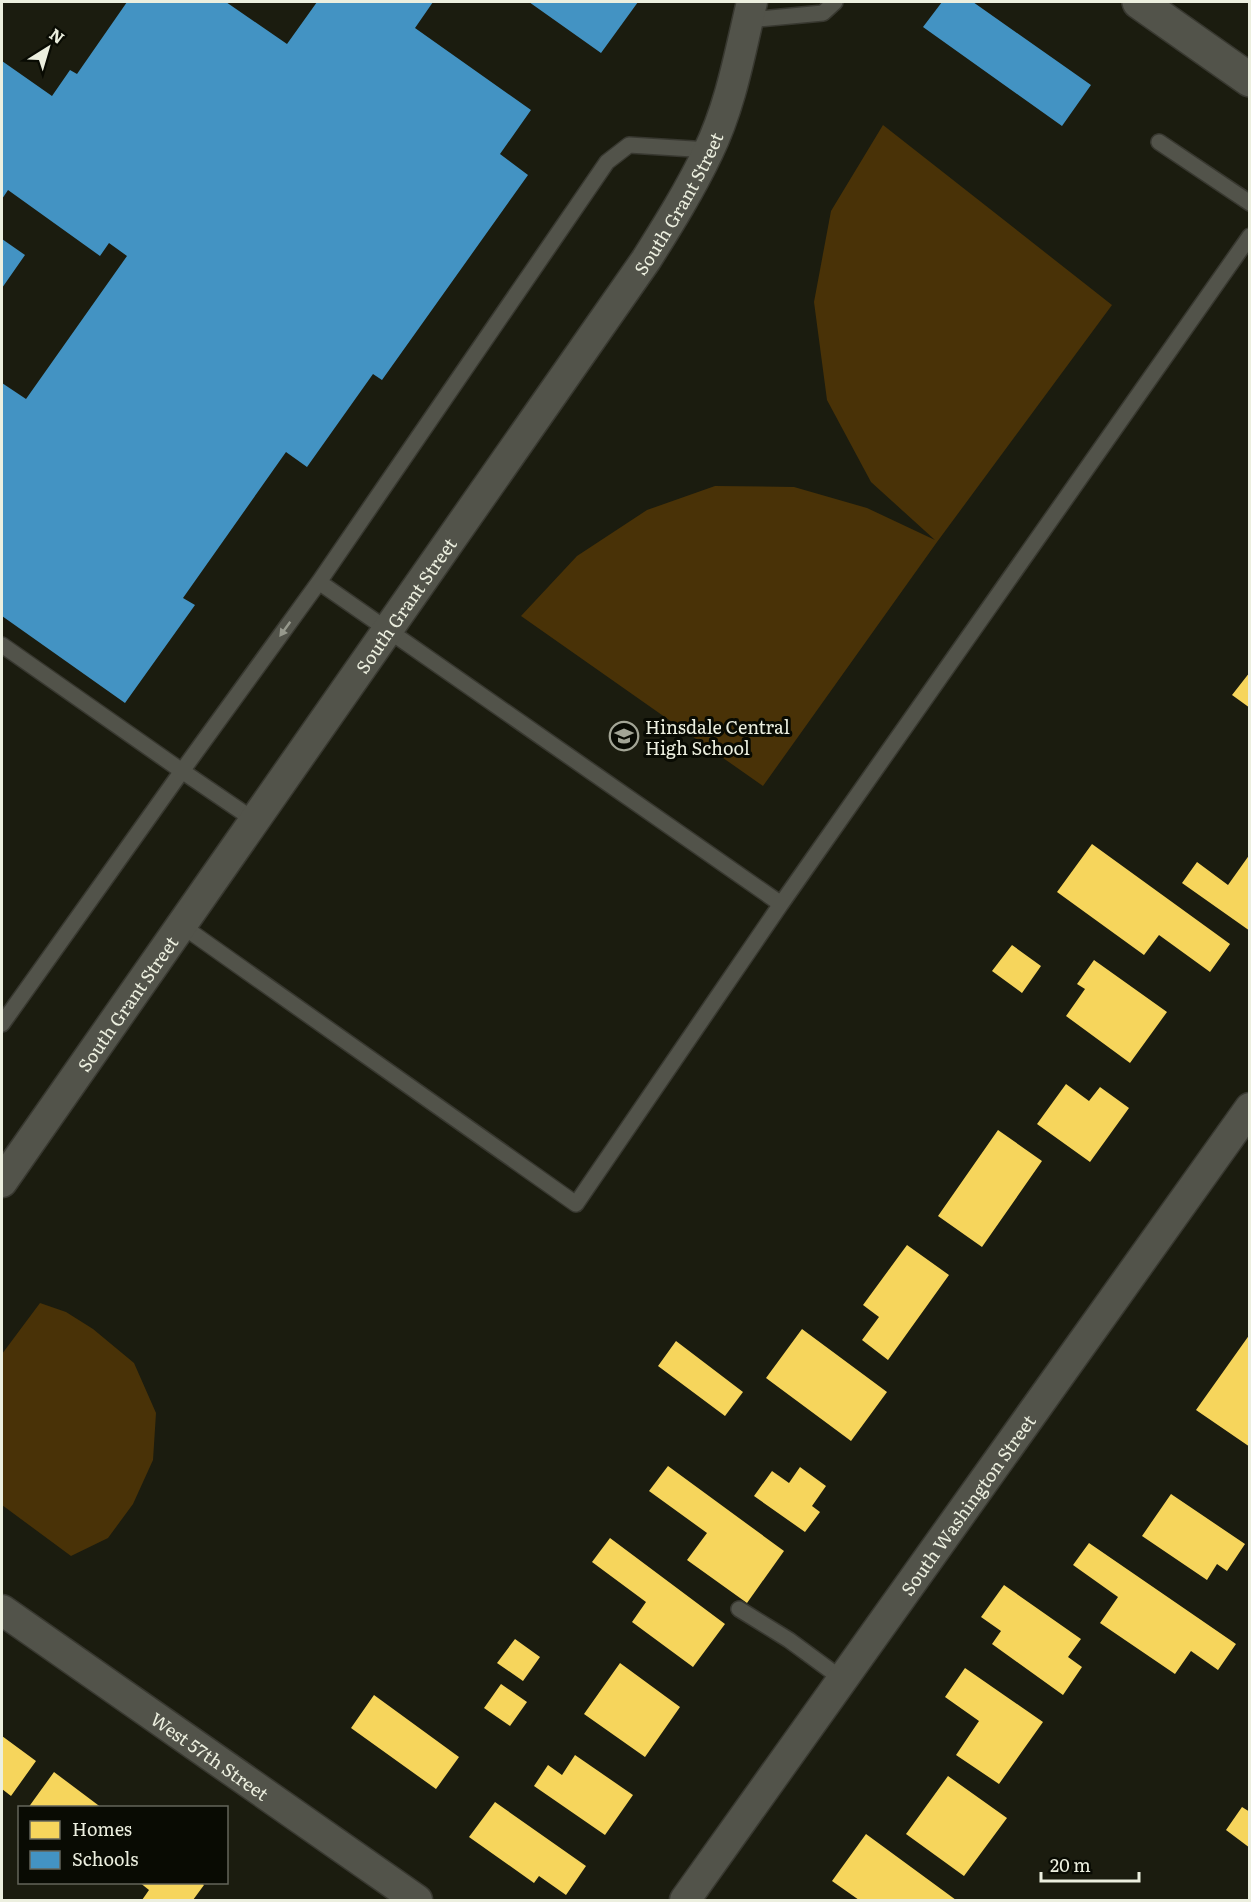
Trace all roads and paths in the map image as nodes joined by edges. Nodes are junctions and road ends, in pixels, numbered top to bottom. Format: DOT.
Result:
graph roads {
  1 [pos="835,2"];
  2 [pos="1139,2"];
  3 [pos="750,11"];
  4 [pos="1250,80"];
  5 [pos="1160,142"];
  6 [pos="709,150"];
  7 [pos="1250,203"];
  8 [pos="1250,236"];
  9 [pos="319,582"];
  10 [pos="387,630"];
  11 [pos="2,645"];
  12 [pos="182,771"];
  13 [pos="254,820"];
  14 [pos="781,904"];
  15 [pos="181,925"];
  16 [pos="2,1024"];
  17 [pos="1250,1108"];
  18 [pos="2,1182"];
  19 [pos="2,1610"];
  20 [pos="739,1610"];
  21 [pos="842,1680"];
  22 [pos="417,1900"];
  23 [pos="684,1900"];
  1 -- 3 [label="lane"];
  2 -- 4 [label="main road"];
  3 -- 6 [label="street, South Grant Street"];
  5 -- 7 [label="lane"];
  6 -- 9 [label="lane"];
  6 -- 10 [label="street, South Grant Street"];
  8 -- 14 [label="lane"];
  9 -- 10 [label="lane"];
  9 -- 12 [label="lane, one-way"];
  10 -- 13 [label="street, South Grant Street"];
  10 -- 14 [label="lane"];
  11 -- 12 [label="lane"];
  12 -- 13 [label="lane"];
  12 -- 16 [label="lane"];
  13 -- 15 [label="street, South Grant Street"];
  14 -- 15 [label="lane"];
  15 -- 18 [label="street, South Grant Street"];
  17 -- 21 [label="street, South Washington Street"];
  19 -- 22 [label="street, West 57th Street"];
  20 -- 21 [label="lane"];
  21 -- 23 [label="street, South Washington Street"];
}
